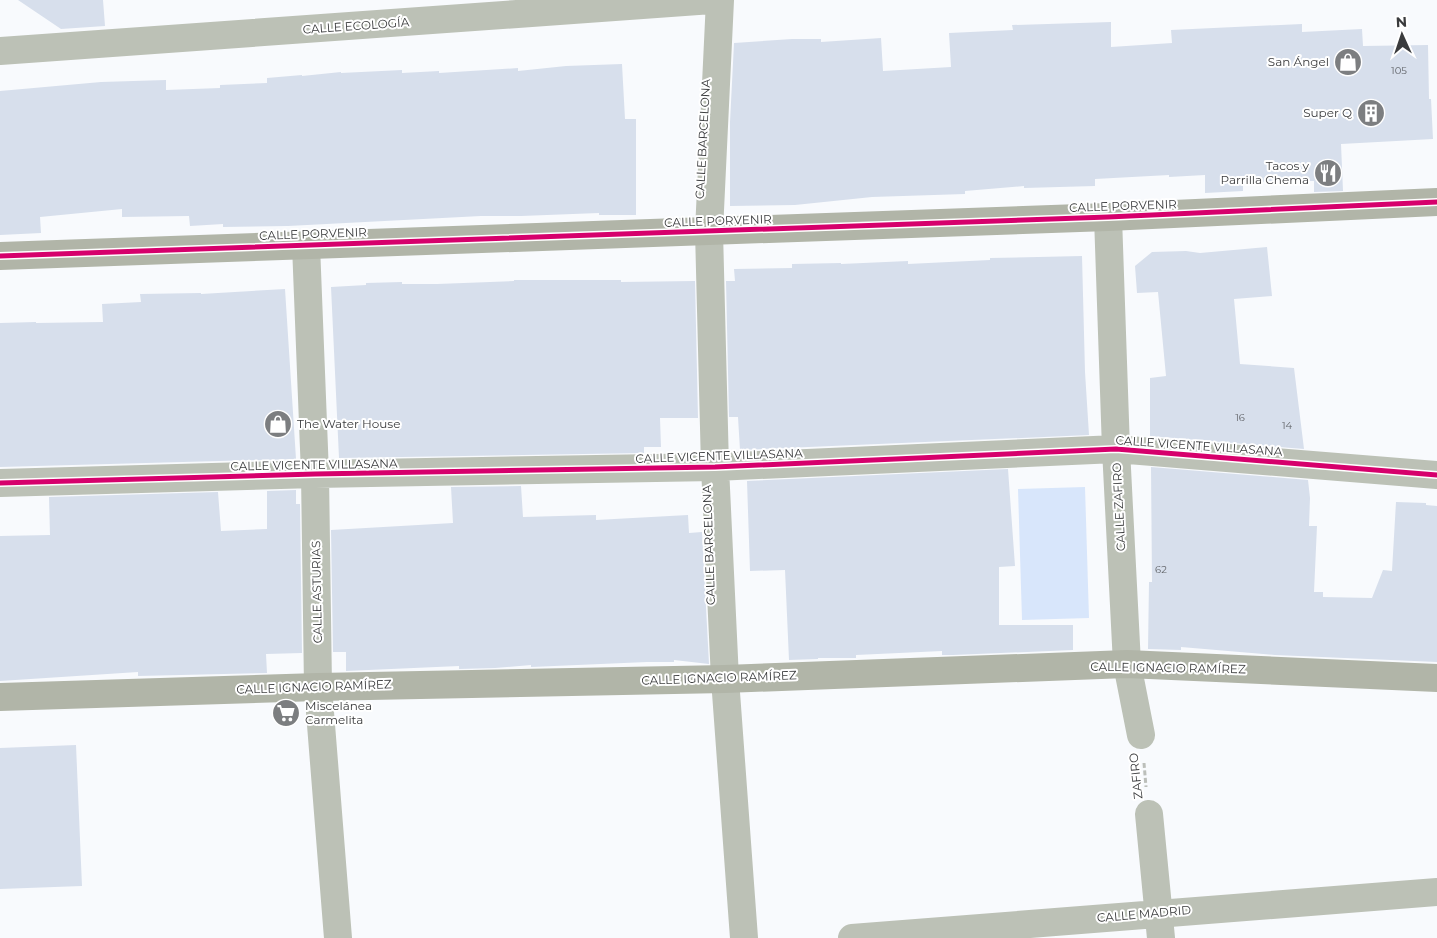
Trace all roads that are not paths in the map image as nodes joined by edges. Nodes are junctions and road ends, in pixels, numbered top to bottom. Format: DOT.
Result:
graph roads {
  1 [pos="712,0"];
  2 [pos="720,0"];
  3 [pos="0,51"];
  4 [pos="1437,202"];
  5 [pos="1108,217"];
  6 [pos="709,231"];
  7 [pos="306,245"];
  8 [pos="0,256"];
  9 [pos="1116,450"];
  10 [pos="715,467"];
  11 [pos="315,474"];
  12 [pos="1437,475"];
  13 [pos="0,483"];
  14 [pos="1127,664"];
  15 [pos="1437,678"];
  16 [pos="724,679"];
  17 [pos="318,686"];
  18 [pos="0,697"];
  19 [pos="1141,735"];
  20 [pos="1149,814"];
  21 [pos="1437,892"];
  22 [pos="1160,925"];
  23 [pos="338,938"];
  24 [pos="744,938"];
  25 [pos="852,938"];
  1 -- 3 [label="street, CALLE ECOLOGÍA"];
  2 -- 6 [label="street, CALLE BARCELONA"];
  4 -- 5 [label="street, CALLE PORVENIR"];
  5 -- 6 [label="street, CALLE PORVENIR"];
  5 -- 9 [label="street, CALLE ZAFIRO"];
  6 -- 7 [label="street, CALLE PORVENIR"];
  6 -- 10 [label="street, CALLE BARCELONA"];
  7 -- 8 [label="street, CALLE PORVENIR"];
  7 -- 11 [label="street, CALLE ASTURIAS"];
  9 -- 10 [label="street, CALLE VICENTE VILLASANA"];
  9 -- 12 [label="street, CALLE VICENTE VILLASANA"];
  9 -- 14 [label="street, CALLE ZAFIRO"];
  10 -- 11 [label="street, CALLE VICENTE VILLASANA"];
  10 -- 16 [label="street, CALLE BARCELONA"];
  11 -- 13 [label="street, CALLE VICENTE VILLASANA"];
  11 -- 17 [label="street, CALLE ASTURIAS"];
  14 -- 15 [label="street, CALLE IGNACIO RAMÍREZ"];
  14 -- 16 [label="street, CALLE IGNACIO RAMÍREZ"];
  14 -- 19 [label="street, CALLE ZAFIRO"];
  16 -- 17 [label="street, CALLE IGNACIO RAMÍREZ"];
  16 -- 24 [label="street, CALLE BARCELONA"];
  17 -- 18 [label="street, CALLE IGNACIO RAMÍREZ"];
  17 -- 23 [label="street, CALLE ASTURIAS"];
  20 -- 22 [label="street"];
  21 -- 22 [label="street, CALLE MADRID"];
  22 -- 25 [label="street, CALLE MADRID"];
}
